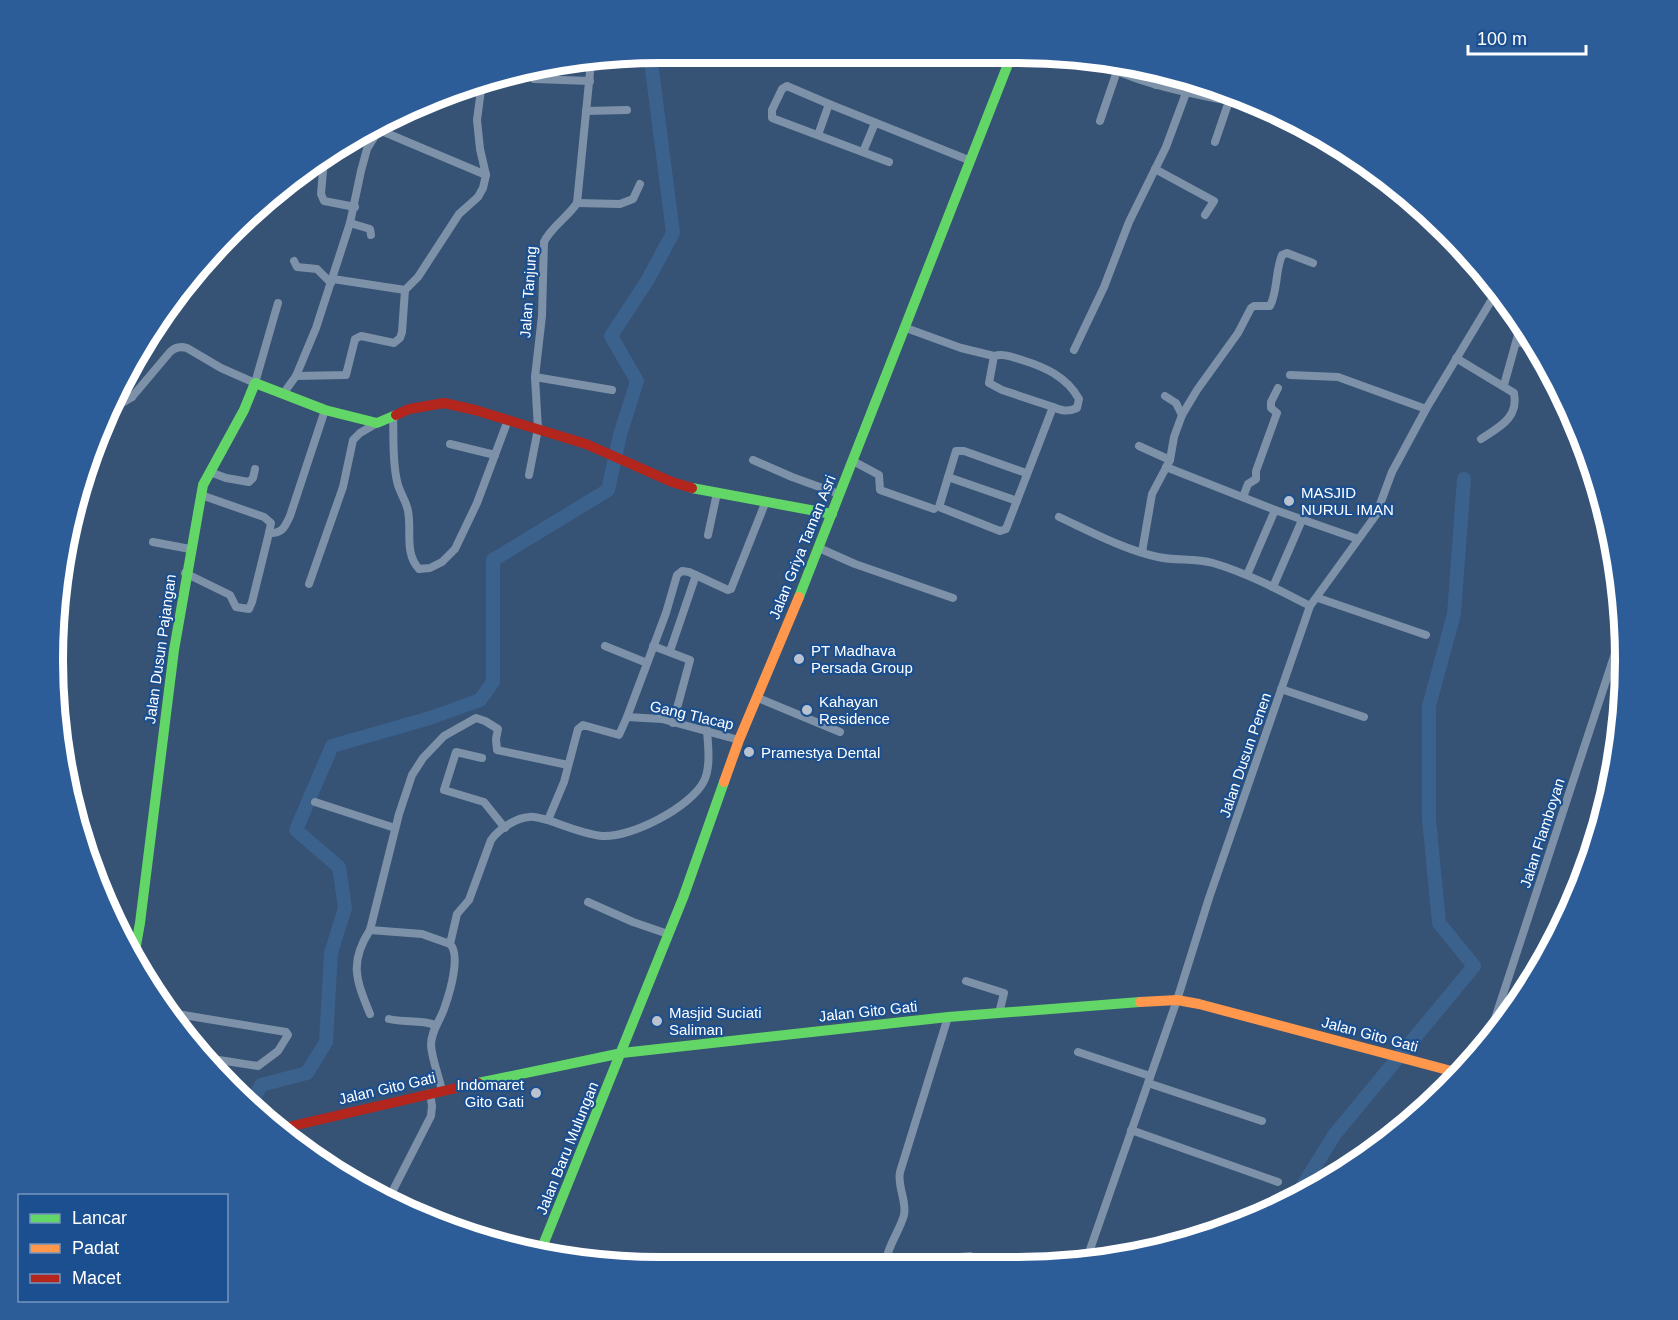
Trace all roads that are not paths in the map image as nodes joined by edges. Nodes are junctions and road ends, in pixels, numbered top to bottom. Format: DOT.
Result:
graph roads {
  1 [pos="1009,63"];
  2 [pos="591,67"];
  3 [pos="1117,71"];
  4 [pos="1119,72"];
  5 [pos="533,76"];
  6 [pos="1157,79"];
  7 [pos="590,81"];
  8 [pos="1156,85"];
  9 [pos="481,91"];
  10 [pos="1186,93"];
  11 [pos="1205,96"];
  12 [pos="1225,100"];
  13 [pos="1228,101"];
  14 [pos="829,104"];
  15 [pos="627,110"];
  16 [pos="586,111"];
  17 [pos="1100,122"];
  18 [pos="875,123"];
  19 [pos="382,132"];
  20 [pos="818,135"];
  21 [pos="372,137"];
  22 [pos="1215,142"];
  23 [pos="863,152"];
  24 [pos="971,161"];
  25 [pos="889,162"];
  26 [pos="323,167"];
  27 [pos="1155,169"];
  28 [pos="486,175"];
  29 [pos="640,184"];
  30 [pos="577,202"];
  31 [pos="355,207"];
  32 [pos="1205,215"];
  33 [pos="350,223"];
  34 [pos="371,235"];
  35 [pos="294,261"];
  36 [pos="1313,263"];
  37 [pos="332,281"];
  38 [pos="405,290"];
  39 [pos="1493,298"];
  40 [pos="278,303"];
  41 [pos="906,328"];
  42 [pos="1519,336"];
  43 [pos="1518,342"];
  44 [pos="1524,344"];
  45 [pos="1074,350"];
  46 [pos="994,356"];
  47 [pos="1456,358"];
  48 [pos="1290,375"];
  49 [pos="296,376"];
  50 [pos="535,377"];
  51 [pos="255,383"];
  52 [pos="1504,385"];
  53 [pos="1278,388"];
  54 [pos="612,390"];
  55 [pos="283,394"];
  56 [pos="125,396"];
  57 [pos="1165,396"];
  58 [pos="132,397"];
  59 [pos="122,403"];
  60 [pos="1053,407"];
  61 [pos="1426,409"];
  62 [pos="325,410"];
  63 [pos="1182,415"];
  64 [pos="393,416"];
  65 [pos="508,420"];
  66 [pos="377,423"];
  67 [pos="538,429"];
  68 [pos="1481,439"];
  69 [pos="450,444"];
  70 [pos="1139,446"];
  71 [pos="495,455"];
  72 [pos="753,460"];
  73 [pos="853,461"];
  74 [pos="1168,464"];
  75 [pos="255,469"];
  76 [pos="210,472"];
  77 [pos="1026,473"];
  78 [pos="529,475"];
  79 [pos="948,477"];
  80 [pos="717,493"];
  81 [pos="839,494"];
  82 [pos="201,495"];
  83 [pos="1243,497"];
  84 [pos="766,501"];
  85 [pos="1017,501"];
  86 [pos="934,509"];
  87 [pos="1275,510"];
  88 [pos="832,514"];
  89 [pos="1059,517"];
  90 [pos="1302,520"];
  91 [pos="269,533"];
  92 [pos="708,535"];
  93 [pos="1358,539"];
  94 [pos="153,542"];
  95 [pos="819,548"];
  96 [pos="190,549"];
  97 [pos="1142,552"];
  98 [pos="185,573"];
  99 [pos="696,575"];
  100 [pos="1247,575"];
  101 [pos="309,584"];
  102 [pos="1273,587"];
  103 [pos="953,598"];
  104 [pos="1318,598"];
  105 [pos="1310,606"];
  106 [pos="1425,635"];
  107 [pos="605,646"];
  108 [pos="653,646"];
  109 [pos="670,651"];
  110 [pos="1615,654"];
  111 [pos="647,663"];
  112 [pos="1281,688"];
  113 [pos="758,698"];
  114 [pos="627,717"];
  115 [pos="1364,717"];
  116 [pos="673,723"];
  117 [pos="707,730"];
  118 [pos="840,732"];
  119 [pos="739,740"];
  120 [pos="482,758"];
  121 [pos="568,765"];
  122 [pos="315,802"];
  123 [pos="548,820"];
  124 [pos="395,828"];
  125 [pos="505,828"];
  126 [pos="588,902"];
  127 [pos="370,930"];
  128 [pos="668,934"];
  129 [pos="450,944"];
  130 [pos="136,945"];
  131 [pos="966,981"];
  132 [pos="1177,999"];
  133 [pos="999,1013"];
  134 [pos="180,1014"];
  135 [pos="370,1014"];
  136 [pos="183,1015"];
  137 [pos="948,1017"];
  138 [pos="182,1018"];
  139 [pos="389,1019"];
  140 [pos="1495,1019"];
  141 [pos="435,1025"];
  142 [pos="1078,1052"];
  143 [pos="622,1053"];
  144 [pos="216,1060"];
  145 [pos="1451,1071"];
  146 [pos="1149,1080"];
  147 [pos="442,1091"];
  148 [pos="430,1093"];
  149 [pos="1262,1121"];
  150 [pos="288,1127"];
  151 [pos="1131,1130"];
  152 [pos="1278,1182"];
  153 [pos="392,1193"];
  154 [pos="543,1246"];
  155 [pos="1089,1253"];
  156 [pos="887,1257"];
  1 -- 24 [label="street, Jalan Griya Taman Asri"];
  2 -- 7 [label="street"];
  3 -- 17 [label="street"];
  4 -- 8 [label="street"];
  5 -- 7 [label="street"];
  6 -- 8 [label="street"];
  7 -- 16 [label="street"];
  8 -- 10 [label="street"];
  9 -- 28 [label="street"];
  10 -- 11 [label="street"];
  10 -- 27 [label="street"];
  11 -- 12 [label="street"];
  13 -- 22 [label="street"];
  14 -- 18 [label="street"];
  14 -- 20 [label="street"];
  14 -- 20 [label="street"];
  15 -- 16 [label="street"];
  16 -- 30 [label="street"];
  18 -- 23 [label="street"];
  18 -- 24 [label="street"];
  19 -- 28 [label="street"];
  20 -- 23 [label="street"];
  21 -- 31 [label="street"];
  23 -- 25 [label="street"];
  24 -- 41 [label="street, Jalan Griya Taman Asri"];
  26 -- 31 [label="street"];
  27 -- 32 [label="street"];
  27 -- 45 [label="street"];
  28 -- 38 [label="street"];
  29 -- 30 [label="street"];
  30 -- 50 [label="street, Jalan Tanjung"];
  31 -- 33 [label="street"];
  33 -- 34 [label="street"];
  33 -- 37 [label="street"];
  35 -- 37 [label="street"];
  36 -- 63 [label="street"];
  37 -- 38 [label="street"];
  37 -- 49 [label="street"];
  38 -- 49 [label="street"];
  39 -- 47 [label="street, Jalan Dusun Penen"];
  40 -- 51 [label="street"];
  41 -- 46 [label="street"];
  41 -- 73 [label="street, Jalan Griya Taman Asri"];
  42 -- 43 [label="street"];
  43 -- 44 [label="street"];
  43 -- 52 [label="street"];
  46 -- 60 [label="street"];
  46 -- 60 [label="street"];
  47 -- 52 [label="street"];
  47 -- 61 [label="street, Jalan Dusun Penen"];
  48 -- 61 [label="street"];
  49 -- 55 [label="street"];
  50 -- 54 [label="street"];
  50 -- 67 [label="street, Jalan Tanjung"];
  51 -- 55 [label="street"];
  51 -- 58 [label="street"];
  51 -- 76 [label="street, Jalan Dusun Pajangan"];
  52 -- 68 [label="street"];
  53 -- 83 [label="street"];
  55 -- 62 [label="street"];
  56 -- 58 [label="street"];
  57 -- 63 [label="street"];
  58 -- 59 [label="street"];
  60 -- 77 [label="street"];
  61 -- 93 [label="street, Jalan Dusun Penen"];
  62 -- 66 [label="street"];
  62 -- 91 [label="street"];
  63 -- 74 [label="street"];
  64 -- 65 [label="street"];
  64 -- 66 [label="street"];
  64 -- 71 [label="street"];
  65 -- 67 [label="street"];
  65 -- 71 [label="street"];
  66 -- 101 [label="street"];
  67 -- 78 [label="street, Jalan Tanjung"];
  67 -- 80 [label="street"];
  69 -- 71 [label="street"];
  70 -- 74 [label="street"];
  72 -- 81 [label="street"];
  73 -- 81 [label="street, Jalan Griya Taman Asri"];
  73 -- 86 [label="street"];
  74 -- 83 [label="street"];
  74 -- 97 [label="street"];
  75 -- 76 [label="street"];
  76 -- 82 [label="street, Jalan Dusun Pajangan"];
  77 -- 79 [label="street"];
  77 -- 85 [label="street"];
  79 -- 85 [label="street"];
  79 -- 85 [label="street"];
  80 -- 84 [label="street"];
  80 -- 92 [label="street"];
  81 -- 88 [label="street, Jalan Griya Taman Asri"];
  82 -- 91 [label="street"];
  82 -- 96 [label="street, Jalan Dusun Pajangan"];
  83 -- 87 [label="street"];
  84 -- 88 [label="street"];
  84 -- 99 [label="street"];
  87 -- 90 [label="street"];
  87 -- 100 [label="street"];
  88 -- 95 [label="street, Jalan Griya Taman Asri"];
  89 -- 97 [label="street"];
  90 -- 93 [label="street"];
  90 -- 102 [label="street"];
  91 -- 98 [label="street"];
  93 -- 104 [label="street, Jalan Dusun Penen"];
  94 -- 96 [label="street"];
  95 -- 103 [label="street"];
  95 -- 113 [label="street, Jalan Griya Taman Asri"];
  96 -- 98 [label="street, Jalan Dusun Pajangan"];
  97 -- 100 [label="street"];
  98 -- 130 [label="street, Jalan Dusun Pajangan"];
  99 -- 108 [label="street"];
  99 -- 109 [label="street"];
  100 -- 102 [label="street"];
  102 -- 105 [label="street"];
  104 -- 105 [label="street, Jalan Dusun Penen"];
  104 -- 106 [label="street"];
  105 -- 112 [label="street, Jalan Dusun Penen"];
  107 -- 111 [label="street"];
  108 -- 109 [label="street"];
  108 -- 111 [label="street"];
  109 -- 116 [label="street"];
  110 -- 140 [label="street, Jalan Flamboyan"];
  111 -- 114 [label="street"];
  112 -- 115 [label="street"];
  112 -- 132 [label="street, Jalan Dusun Penen"];
  113 -- 118 [label="street"];
  113 -- 119 [label="street, Jalan Griya Taman Asri"];
  114 -- 116 [label="street, Gang Tlacap"];
  114 -- 121 [label="street, Gang Tlacap"];
  116 -- 117 [label="street, Gang Tlacap"];
  117 -- 119 [label="street, Gang Tlacap"];
  117 -- 123 [label="street"];
  119 -- 128 [label="street, Jalan Griya Taman Asri"];
  120 -- 125 [label="street"];
  121 -- 123 [label="street, Gang Tlacap"];
  121 -- 124 [label="street"];
  122 -- 124 [label="street"];
  123 -- 125 [label="street"];
  124 -- 127 [label="street"];
  125 -- 129 [label="street"];
  126 -- 128 [label="street"];
  127 -- 129 [label="street"];
  127 -- 135 [label="street"];
  128 -- 143 [label="street, Jalan Griya Taman Asri"];
  129 -- 141 [label="street"];
  131 -- 133 [label="street"];
  132 -- 133 [label="street, Jalan Gito Gati"];
  132 -- 145 [label="street, Jalan Gito Gati"];
  132 -- 146 [label="street, Jalan Dusun Penen"];
  133 -- 137 [label="street, Jalan Gito Gati"];
  134 -- 136 [label="street"];
  136 -- 138 [label="street"];
  136 -- 144 [label="street"];
  137 -- 143 [label="street, Jalan Gito Gati"];
  137 -- 156 [label="street"];
  139 -- 141 [label="street"];
  141 -- 147 [label="street"];
  142 -- 146 [label="street"];
  143 -- 147 [label="street, Jalan Gito Gati"];
  143 -- 154 [label="street, Jalan Baru Mulungan"];
  146 -- 149 [label="street"];
  146 -- 151 [label="street, Jalan Dusun Penen"];
  147 -- 148 [label="street, Jalan Gito Gati"];
  148 -- 150 [label="street, Jalan Gito Gati"];
  148 -- 153 [label="street"];
  151 -- 152 [label="street"];
  151 -- 155 [label="street, Jalan Dusun Penen"];
}
